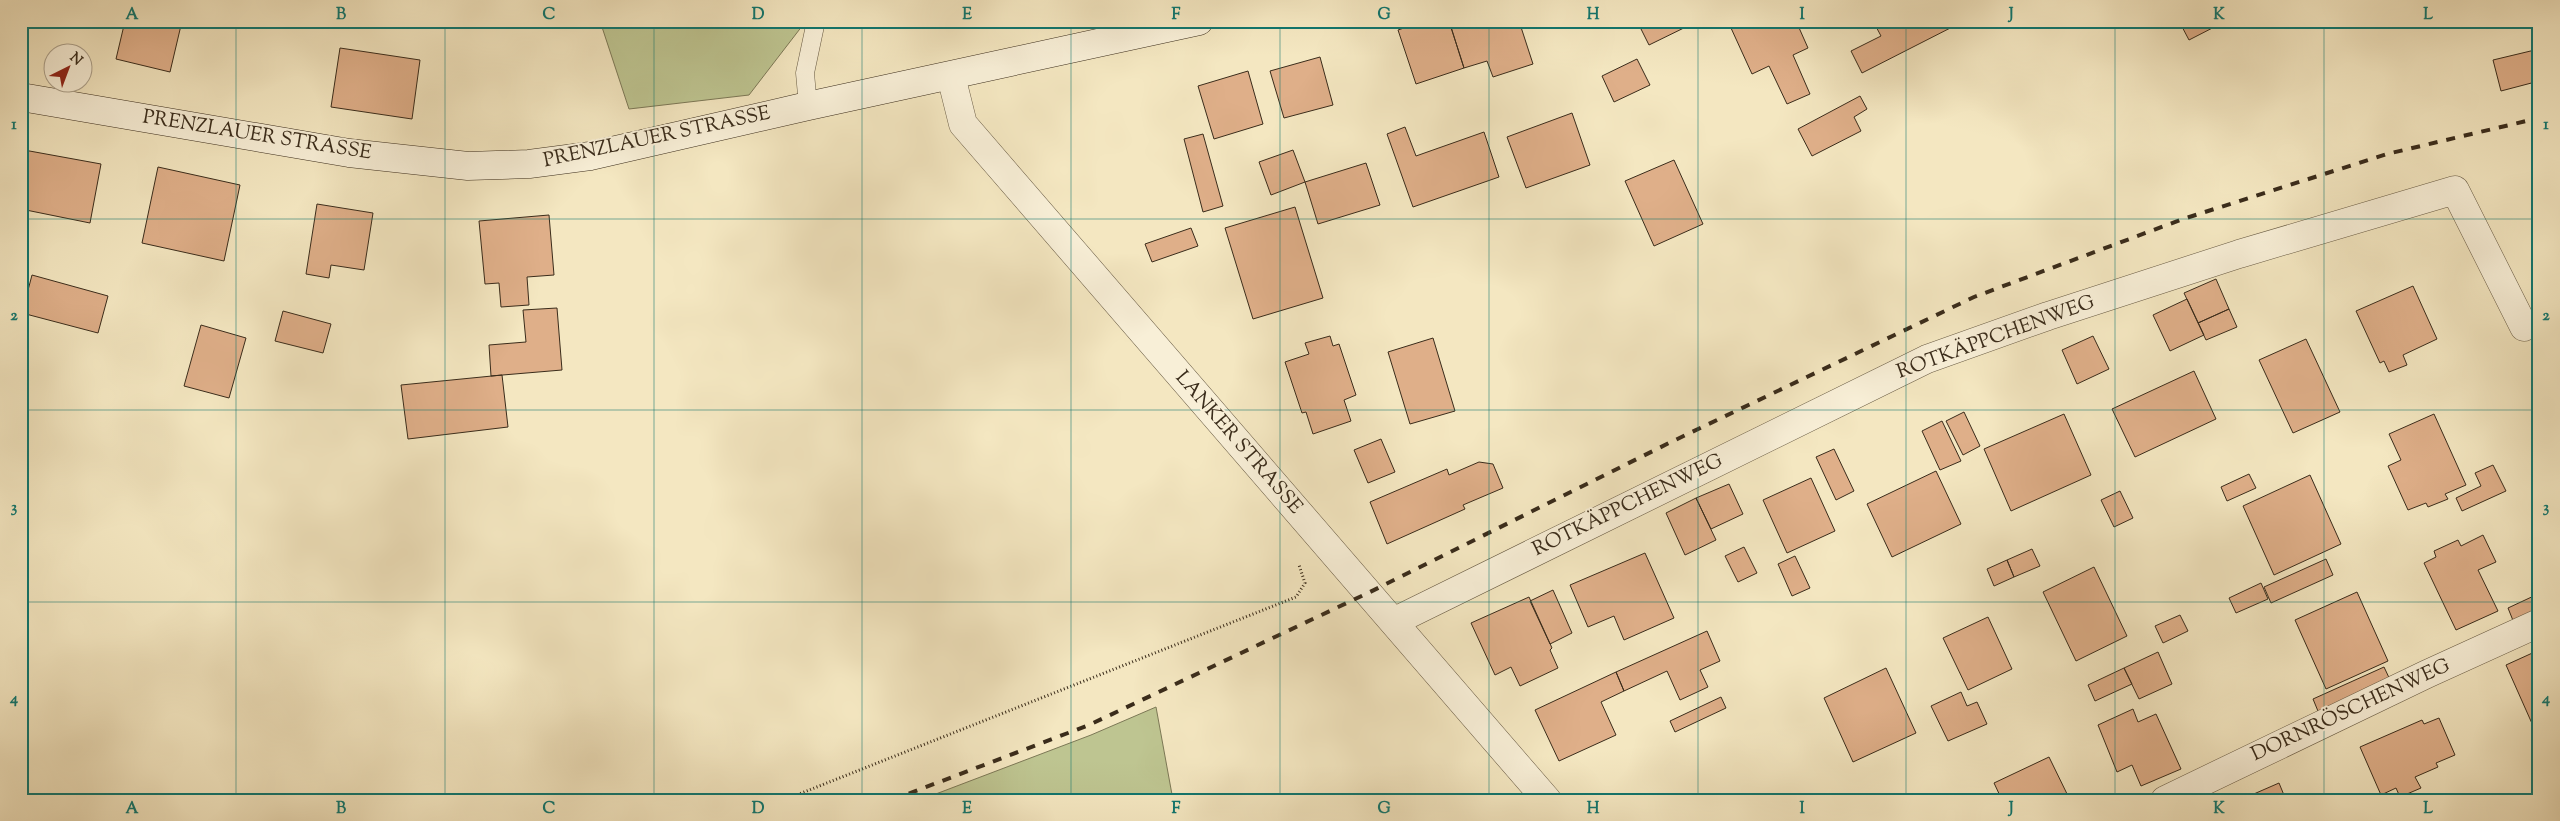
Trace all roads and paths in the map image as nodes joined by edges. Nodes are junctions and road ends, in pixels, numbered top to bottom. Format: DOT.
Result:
graph roads {
  1 [pos="816,21"];
  2 [pos="1199,21"];
  3 [pos="951,76"];
  4 [pos="21,97"];
  5 [pos="808,106"];
  6 [pos="2524,327"];
  7 [pos="1321,539"];
  8 [pos="1395,621"];
  9 [pos="2539,623"];
  10 [pos="784,800"];
  11 [pos="1547,800"];
  12 [pos="2165,800"];
  1 -- 5 [label="lane"];
  2 -- 3 [label="street, PRENZLAUER STRASSE"];
  3 -- 5 [label="street, PRENZLAUER STRASSE"];
  3 -- 7 [label="street, LANKER STRASSE"];
  4 -- 5 [label="street, PRENZLAUER STRASSE"];
  6 -- 8 [label="street, ROTKÄPPCHENWEG"];
  7 -- 8 [label="street, LANKER STRASSE"];
  7 -- 10 [label="path"];
  8 -- 11 [label="street, LANKER STRASSE"];
  9 -- 12 [label="street, DORNRÖSCHENWEG"];
}
